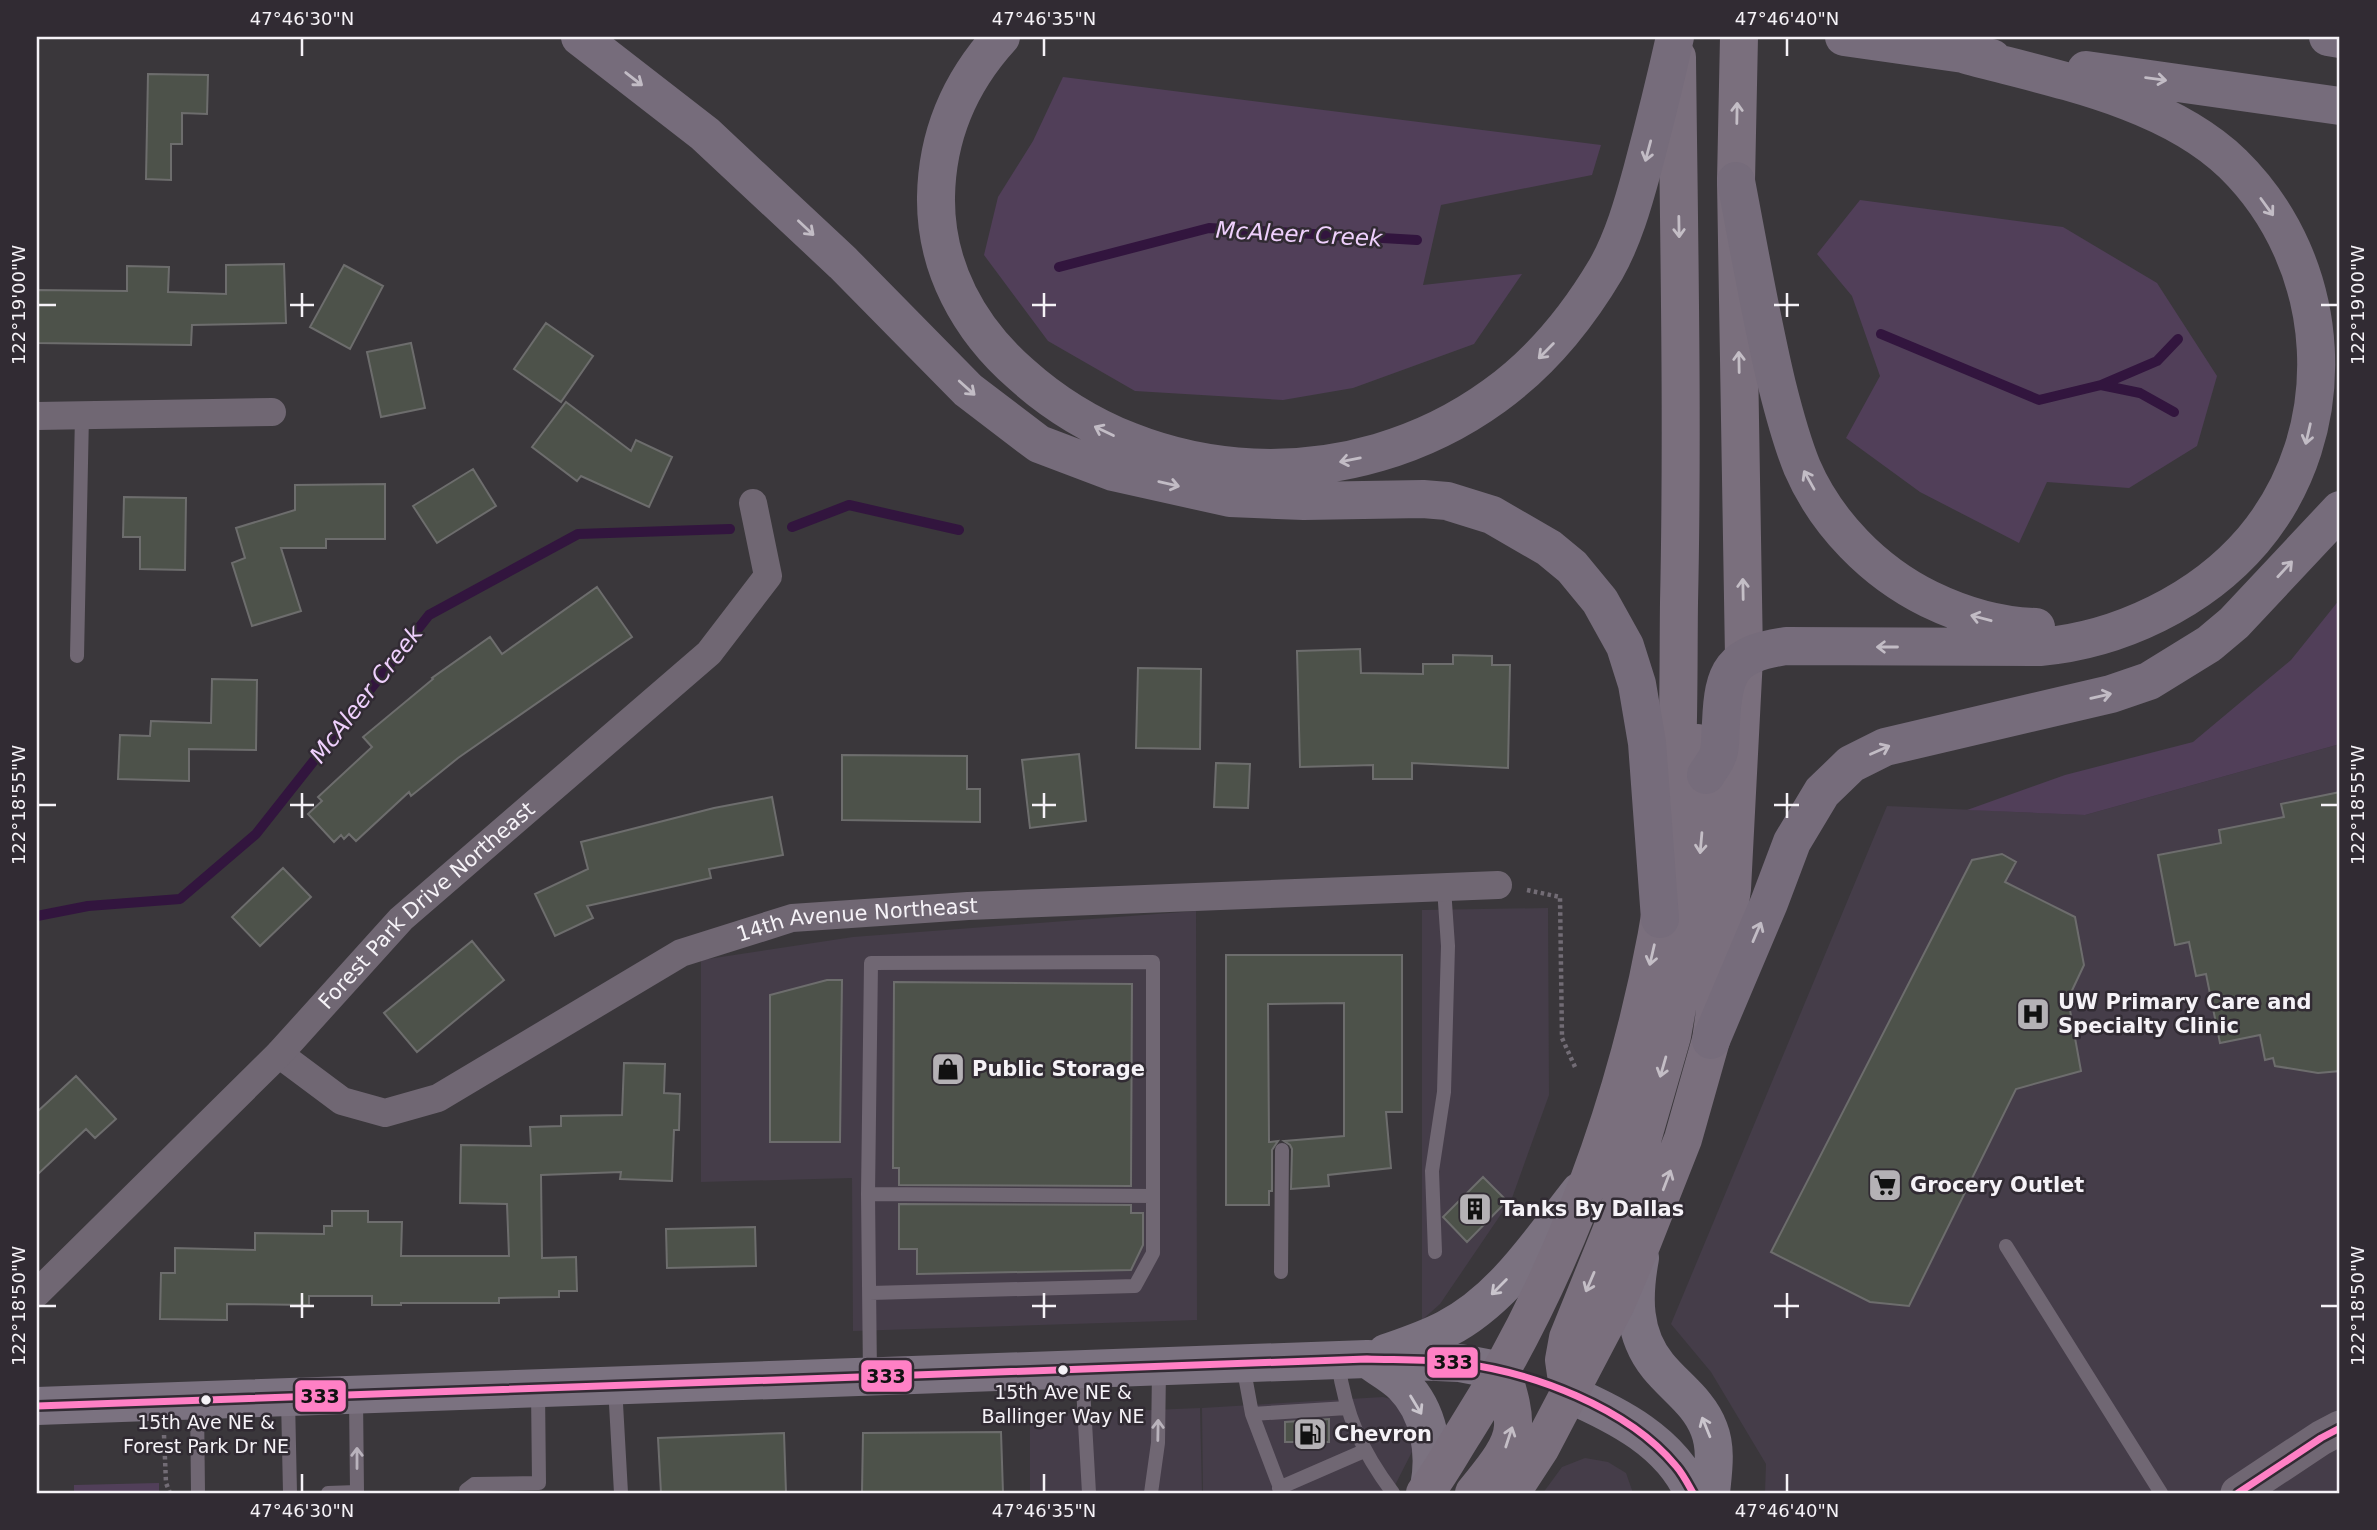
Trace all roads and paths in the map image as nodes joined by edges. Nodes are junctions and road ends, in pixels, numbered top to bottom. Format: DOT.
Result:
graph roads {
  1 [pos="580,37"];
  2 [pos="1001,37"];
  3 [pos="1676,37"];
  4 [pos="1739,37"];
  5 [pos="1844,37"];
  6 [pos="2328,37"];
  7 [pos="2340,39"];
  8 [pos="1966,55"];
  9 [pos="2340,106"];
  10 [pos="1736,181"];
  11 [pos="272,412"];
  12 [pos="82,415"];
  13 [pos="37,416"];
  14 [pos="1682,472"];
  15 [pos="753,503"];
  16 [pos="2340,510"];
  17 [pos="2168,607"];
  18 [pos="77,656"];
  19 [pos="1744,657"];
  20 [pos="1706,775"];
  21 [pos="1498,885"];
  22 [pos="1444,888"];
  23 [pos="1660,919"];
  24 [pos="1711,1040"];
  25 [pos="279,1054"];
  26 [pos="1575,1067"];
  27 [pos="1282,1150"];
  28 [pos="1590,1178"];
  29 [pos="868,1194"];
  30 [pos="1153,1196"];
  31 [pos="1642,1243"];
  32 [pos="2006,1246"];
  33 [pos="1435,1252"];
  34 [pos="1280,1272"];
  35 [pos="37,1293"];
  36 [pos="870,1293"];
  37 [pos="1352,1360"];
  38 [pos="1243,1364"];
  39 [pos="1159,1367"];
  40 [pos="1082,1369"];
  41 [pos="1502,1371"];
  42 [pos="870,1376"];
  43 [pos="615,1386"];
  44 [pos="538,1388"];
  45 [pos="1569,1394"];
  46 [pos="356,1395"];
  47 [pos="288,1397"];
  48 [pos="197,1400"];
  49 [pos="37,1406"];
  50 [pos="1347,1408"];
  51 [pos="1252,1414"];
  52 [pos="2340,1428"];
  53 [pos="164,1434"];
  54 [pos="1364,1451"];
  55 [pos="1281,1490"];
  56 [pos="1402,1490"];
  57 [pos="170,1493"];
  58 [pos="198,1493"];
  59 [pos="290,1493"];
  60 [pos="328,1493"];
  61 [pos="467,1493"];
  62 [pos="621,1493"];
  63 [pos="1089,1493"];
  64 [pos="1151,1493"];
  65 [pos="1474,1493"];
  66 [pos="1511,1493"];
  67 [pos="1693,1493"];
  68 [pos="1711,1493"];
  69 [pos="2161,1493"];
  70 [pos="2238,1493"];
  1 -- 23 [label="highway, one-way"];
  3 -- 2 [label="highway, one-way"];
  3 -- 14 [label="main road, one-way"];
  10 -- 4 [label="main road, one-way"];
  5 -- 8 [label="highway"];
  6 -- 7 [label="highway"];
  8 -- 9 [label="highway, one-way"];
  8 -- 17 [label="highway, one-way"];
  17 -- 10 [label="highway, one-way"];
  19 -- 10 [label="main road, one-way"];
  11 -- 12 [label="street"];
  12 -- 13 [label="street"];
  12 -- 18 [label="lane"];
  14 -- 20 [label="main road"];
  14 -- 23 [label="main road"];
  15 -- 25 [label="street, Forest Park Drive Northeast"];
  24 -- 16 [label="highway, one-way"];
  17 -- 19 [label="highway, one-way"];
  19 -- 20 [label="highway"];
  19 -- 24 [label="main road"];
  20 -- 45 [label="main road, one-way"];
  21 -- 22 [label="street, 14th Avenue Northeast"];
  21 -- 26 [label="path"];
  22 -- 25 [label="street, 14th Avenue Northeast"];
  22 -- 33 [label="lane"];
  23 -- 28 [label="main road, one-way"];
  31 -- 24 [label="main road, one-way"];
  25 -- 35 [label="street, Forest Park Drive Northeast"];
  27 -- 34 [label="lane"];
  28 -- 37 [label="main road, one-way"];
  28 -- 41 [label="main road"];
  29 -- 30 [label="lane"];
  29 -- 30 [label="lane"];
  29 -- 36 [label="lane"];
  30 -- 36 [label="lane"];
  31 -- 45 [label="main road"];
  68 -- 31 [label="main road, one-way"];
  32 -- 69 [label="lane"];
  36 -- 42 [label="lane"];
  37 -- 38 [label="main road"];
  37 -- 41 [label="main road"];
  37 -- 50 [label="lane"];
  37 -- 56 [label="main road, one-way"];
  38 -- 39 [label="main road"];
  38 -- 51 [label="lane"];
  39 -- 40 [label="main road"];
  64 -- 39 [label="lane, one-way"];
  40 -- 42 [label="main road"];
  40 -- 63 [label="lane"];
  41 -- 45 [label="main road"];
  41 -- 56 [label="main road"];
  65 -- 41 [label="main road, one-way"];
  42 -- 43 [label="main road"];
  43 -- 44 [label="main road"];
  43 -- 62 [label="lane"];
  44 -- 46 [label="main road"];
  44 -- 61 [label="lane"];
  45 -- 66 [label="main road"];
  45 -- 67 [label="main road"];
  46 -- 47 [label="main road"];
  60 -- 46 [label="lane, one-way"];
  47 -- 48 [label="main road"];
  47 -- 59 [label="lane"];
  48 -- 49 [label="main road"];
  48 -- 58 [label="lane"];
  50 -- 51 [label="lane"];
  50 -- 54 [label="lane"];
  51 -- 55 [label="lane"];
  52 -- 70 [label="street"];
  53 -- 57 [label="path"];
  54 -- 55 [label="lane"];
  54 -- 56 [label="lane"];
}
